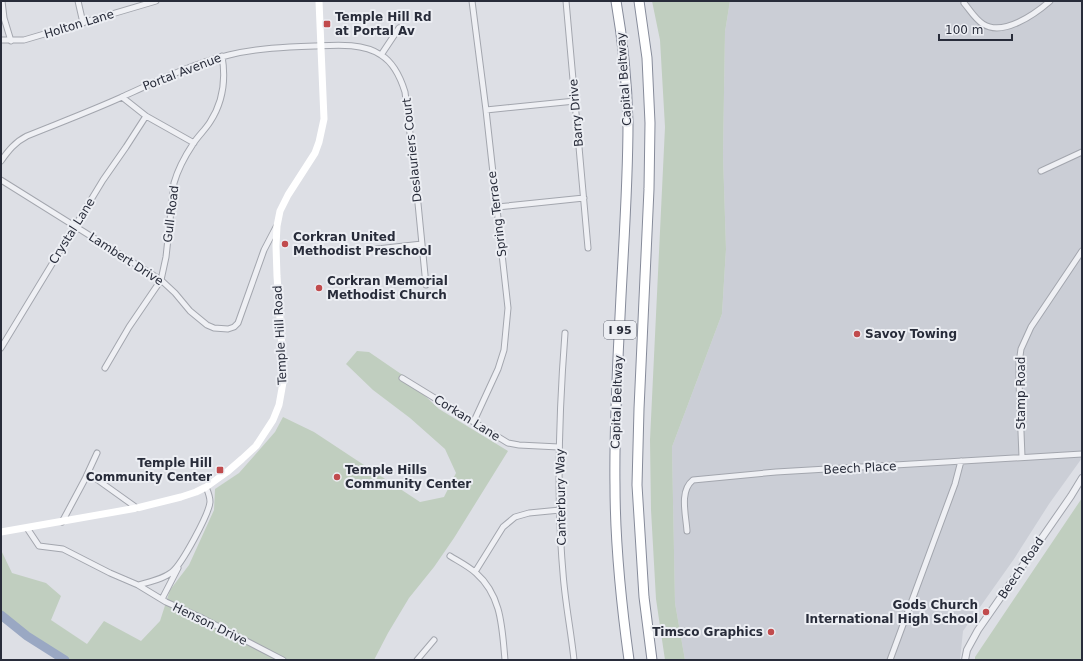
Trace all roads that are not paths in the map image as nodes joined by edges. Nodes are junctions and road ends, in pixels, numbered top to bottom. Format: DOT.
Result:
graph roads {
  1 [pos="2,1"];
  2 [pos="78,1"];
  3 [pos="156,1"];
  4 [pos="472,1"];
  5 [pos="566,1"];
  6 [pos="616,1"];
  7 [pos="639,1"];
  8 [pos="1050,1"];
  9 [pos="319,2"];
  10 [pos="964,3"];
  11 [pos="83,23"];
  12 [pos="399,28"];
  13 [pos="1,40"];
  14 [pos="11,41"];
  15 [pos="320,46"];
  16 [pos="381,54"];
  17 [pos="222,56"];
  18 [pos="122,97"];
  19 [pos="575,101"];
  20 [pos="486,110"];
  21 [pos="146,116"];
  22 [pos="194,143"];
  23 [pos="1082,152"];
  24 [pos="1,161"];
  25 [pos="1041,171"];
  26 [pos="1,180"];
  27 [pos="584,198"];
  28 [pos="497,207"];
  29 [pos="76,226"];
  30 [pos="277,226"];
  31 [pos="422,244"];
  32 [pos="588,248"];
  33 [pos="377,249"];
  34 [pos="1082,251"];
  35 [pos="161,280"];
  36 [pos="426,286"];
  37 [pos="565,332"];
  38 [pos="1,348"];
  39 [pos="106,368"];
  40 [pos="402,378"];
  41 [pos="474,421"];
  42 [pos="559,447"];
  43 [pos="97,453"];
  44 [pos="1082,454"];
  45 [pos="1022,457"];
  46 [pos="961,461"];
  47 [pos="88,473"];
  48 [pos="1082,478"];
  49 [pos="206,487"];
  50 [pos="137,508"];
  51 [pos="560,510"];
  52 [pos="62,522"];
  53 [pos="28,528"];
  54 [pos="687,531"];
  55 [pos="1,532"];
  56 [pos="450,556"];
  57 [pos="180,564"];
  58 [pos="475,572"];
  59 [pos="138,585"];
  60 [pos="162,599"];
  61 [pos="434,640"];
  62 [pos="282,660"];
  63 [pos="417,660"];
  64 [pos="505,660"];
  65 [pos="574,660"];
  66 [pos="629,660"];
  67 [pos="652,660"];
  68 [pos="890,660"];
  69 [pos="965,660"];
  1 -- 14 [label="street"];
  2 -- 11 [label="street"];
  3 -- 11 [label="street, Holton Lane"];
  4 -- 20 [label="street, Spring Terrace"];
  5 -- 19 [label="street, Barry Drive"];
  6 -- 66 [label="highway, Capital Beltway / I 95"];
  7 -- 67 [label="highway, Capital Beltway / I 95"];
  8 -- 10 [label="street"];
  9 -- 15 [label="main road, Temple Hill Road"];
  11 -- 14 [label="street, Holton Lane"];
  12 -- 16 [label="street"];
  13 -- 14 [label="street, Holton Lane"];
  15 -- 16 [label="street, Portal Avenue"];
  15 -- 17 [label="street, Portal Avenue"];
  15 -- 30 [label="main road, Temple Hill Road"];
  16 -- 31 [label="street, Deslauriers Court"];
  17 -- 18 [label="street, Portal Avenue"];
  17 -- 22 [label="street, Gull Road"];
  18 -- 21 [label="street"];
  18 -- 24 [label="street, Portal Avenue"];
  19 -- 20 [label="street"];
  19 -- 27 [label="street, Barry Drive"];
  20 -- 28 [label="street, Spring Terrace"];
  21 -- 22 [label="street"];
  21 -- 29 [label="street, Crystal Lane"];
  22 -- 35 [label="street, Gull Road"];
  23 -- 25 [label="street"];
  26 -- 29 [label="street, Lambert Drive"];
  27 -- 28 [label="street"];
  27 -- 32 [label="street, Barry Drive"];
  28 -- 41 [label="street, Spring Terrace"];
  29 -- 35 [label="street, Lambert Drive"];
  29 -- 38 [label="street, Crystal Lane"];
  30 -- 35 [label="street, Lambert Drive"];
  30 -- 49 [label="main road, Temple Hill Road"];
  31 -- 33 [label="street"];
  31 -- 36 [label="street, Deslauriers Court"];
  34 -- 45 [label="street, Stamp Road"];
  35 -- 39 [label="street, Gull Road"];
  37 -- 42 [label="street, Canterbury Way"];
  40 -- 41 [label="street, Corkan Lane"];
  41 -- 42 [label="street, Corkan Lane"];
  42 -- 51 [label="street, Canterbury Way"];
  43 -- 47 [label="street"];
  44 -- 45 [label="street, Beech Place"];
  45 -- 46 [label="street, Beech Place"];
  46 -- 54 [label="street, Beech Place"];
  46 -- 68 [label="street"];
  47 -- 50 [label="street"];
  47 -- 52 [label="street"];
  48 -- 69 [label="street, Beech Road"];
  49 -- 50 [label="main road, Temple Hill Road"];
  49 -- 57 [label="street"];
  50 -- 52 [label="main road, Temple Hill Road"];
  51 -- 58 [label="street"];
  51 -- 65 [label="street, Canterbury Way"];
  52 -- 53 [label="main road, Temple Hill Road"];
  53 -- 55 [label="main road, Temple Hill Road"];
  53 -- 59 [label="street, Henson Drive"];
  56 -- 58 [label="street"];
  57 -- 59 [label="street"];
  57 -- 60 [label="street"];
  58 -- 64 [label="street"];
  59 -- 60 [label="street, Henson Drive"];
  60 -- 62 [label="street, Henson Drive"];
  61 -- 63 [label="street"];
}
